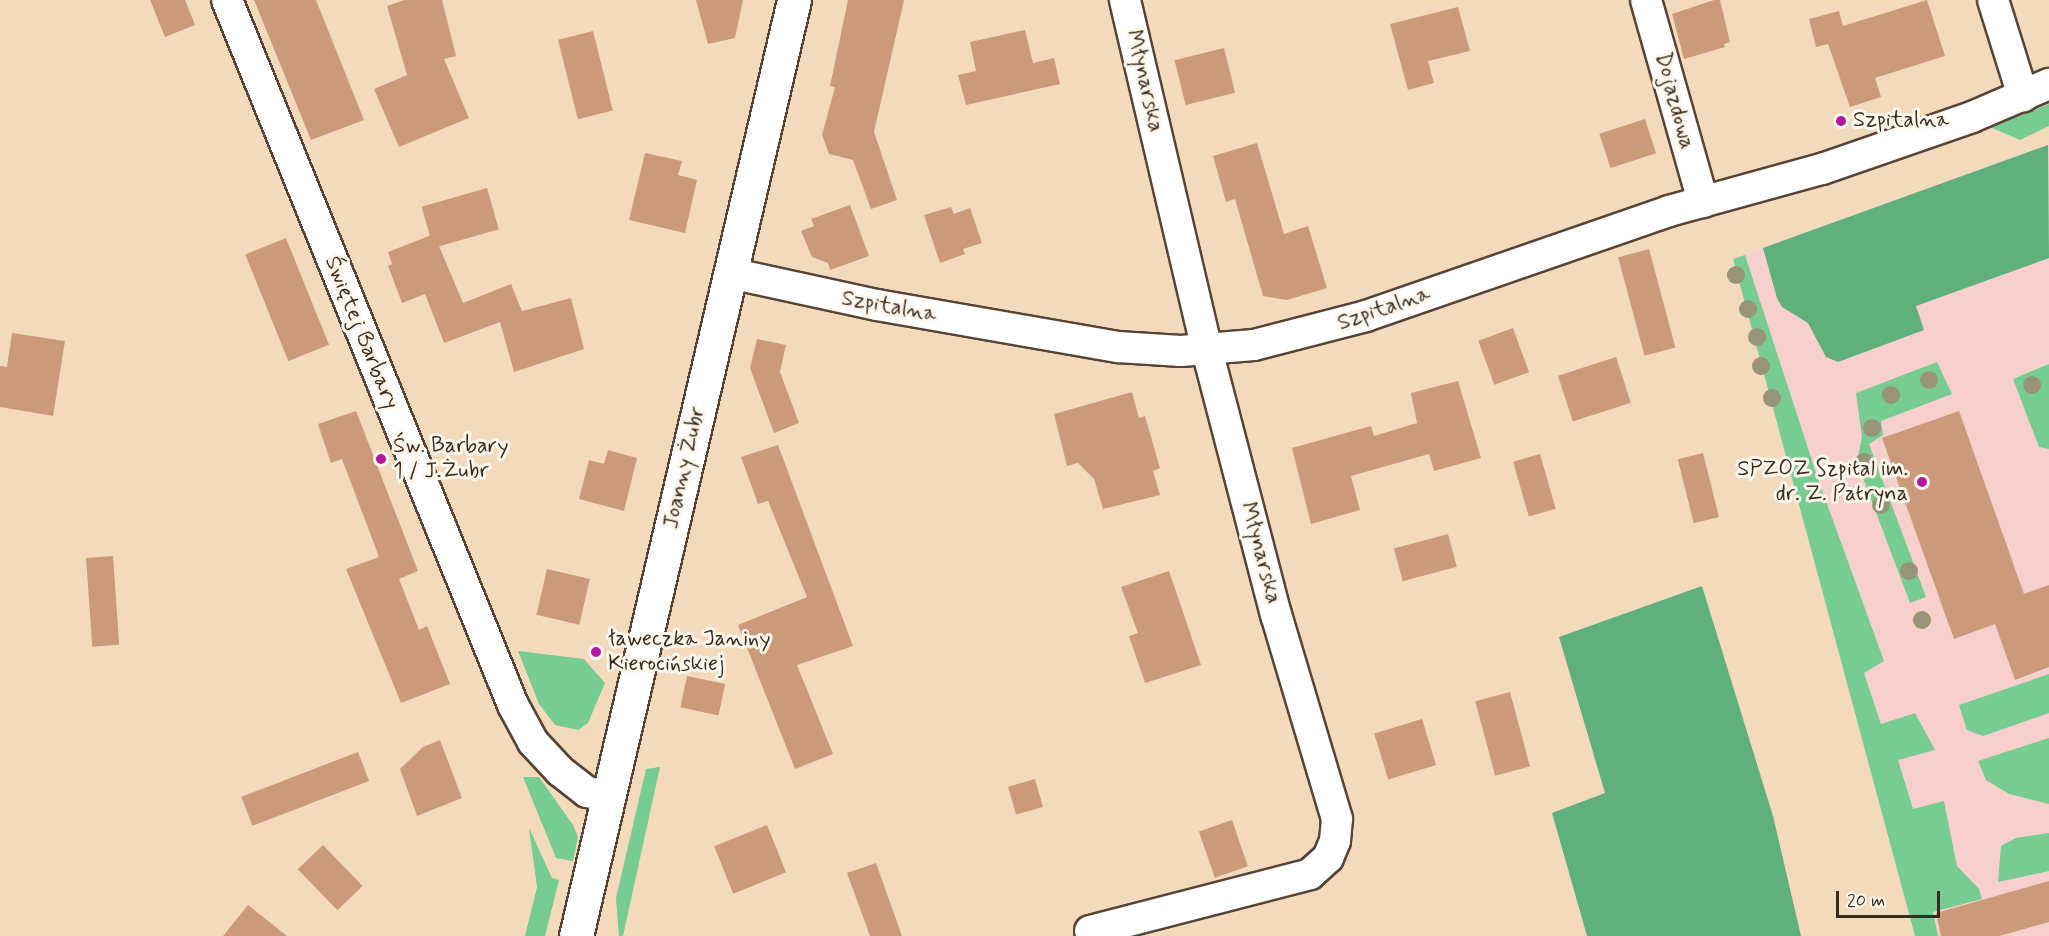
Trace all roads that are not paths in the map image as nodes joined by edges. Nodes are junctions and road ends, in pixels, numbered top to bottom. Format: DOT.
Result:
graph roads {
  1 [pos="227,0"];
  2 [pos="794,0"];
  3 [pos="1125,0"];
  4 [pos="1646,0"];
  5 [pos="1993,0"];
  6 [pos="2036,90"];
  7 [pos="1703,202"];
  8 [pos="730,273"];
  9 [pos="1207,350"];
  10 [pos="608,796"];
  11 [pos="1090,931"];
  12 [pos="576,936"];
  1 -- 10 [label="street, Świętej Barbary"];
  2 -- 8 [label="street, Joanny Żubr"];
  3 -- 9 [label="street, Młynarska"];
  4 -- 7 [label="street, Dojazdowa"];
  5 -- 6 [label="street"];
  6 -- 7 [label="street, Szpitalna"];
  7 -- 9 [label="street, Szpitalna"];
  8 -- 9 [label="street, Szpitalna"];
  8 -- 10 [label="street, Joanny Żubr"];
  9 -- 11 [label="street, Młynarska"];
  10 -- 12 [label="street, Joanny Żubr"];
}
